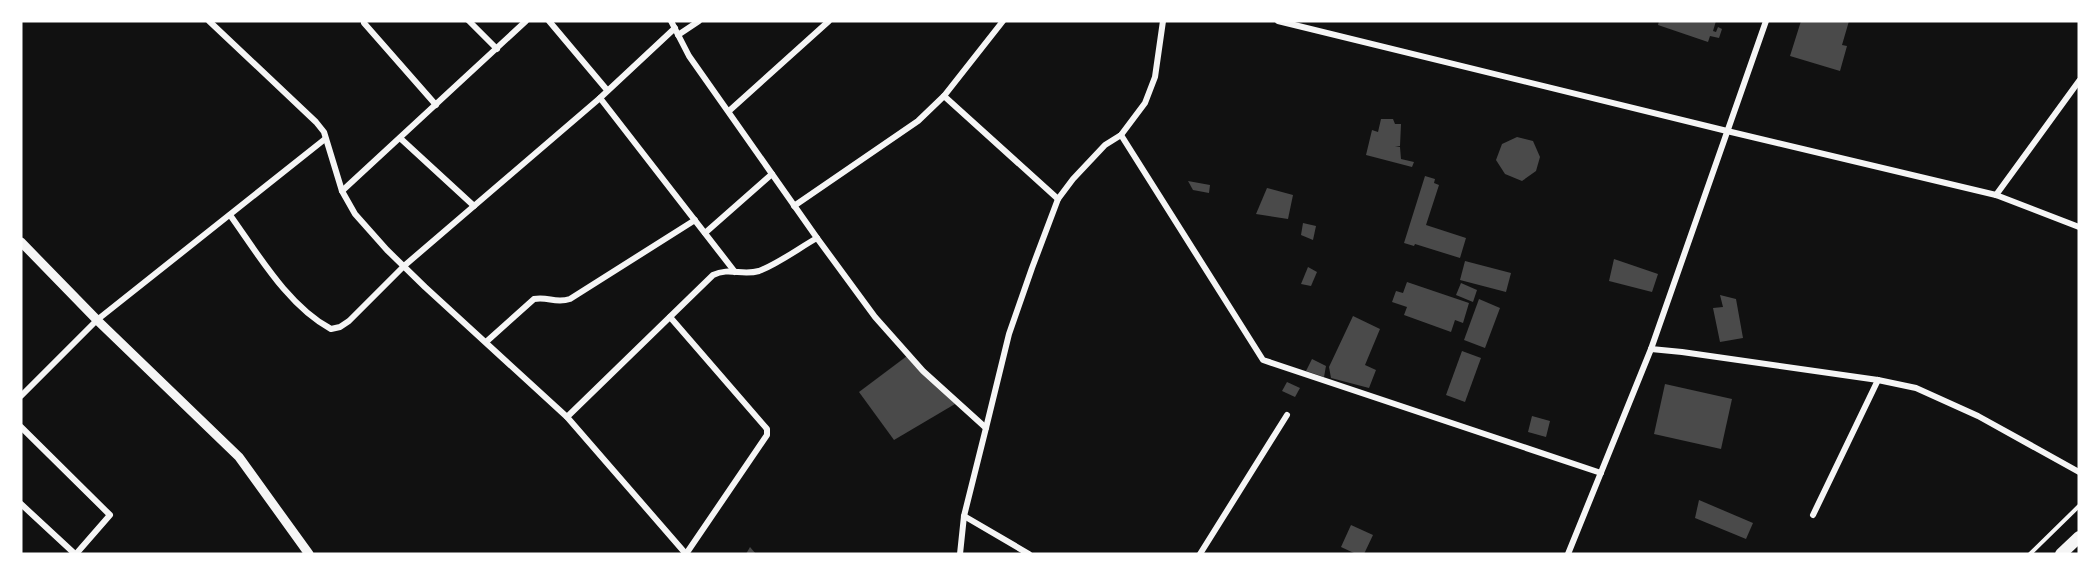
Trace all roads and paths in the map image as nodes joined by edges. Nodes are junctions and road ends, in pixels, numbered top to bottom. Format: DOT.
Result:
graph roads {
  1 [pos="209,21"];
  2 [pos="469,21"];
  3 [pos="526,21"];
  4 [pos="549,21"];
  5 [pos="671,21"];
  6 [pos="699,21"];
  7 [pos="829,21"];
  8 [pos="1003,21"];
  9 [pos="1163,21"];
  10 [pos="1278,21"];
  11 [pos="1766,21"];
  12 [pos="364,23"];
  13 [pos="675,28"];
  14 [pos="678,35"];
  15 [pos="497,49"];
  16 [pos="2079,81"];
  17 [pos="607,90"];
  18 [pos="944,96"];
  19 [pos="600,98"];
  20 [pos="436,105"];
  21 [pos="729,111"];
  22 [pos="1727,131"];
  23 [pos="1121,135"];
  24 [pos="400,138"];
  25 [pos="325,140"];
  26 [pos="772,174"];
  27 [pos="342,191"];
  28 [pos="1996,195"];
  29 [pos="1058,199"];
  30 [pos="474,206"];
  31 [pos="795,206"];
  32 [pos="230,215"];
  33 [pos="694,219"];
  34 [pos="2079,227"];
  35 [pos="705,233"];
  36 [pos="817,238"];
  37 [pos="21,242"];
  38 [pos="404,266"];
  39 [pos="736,272"];
  40 [pos="670,317"];
  41 [pos="97,320"];
  42 [pos="486,342"];
  43 [pos="1651,349"];
  44 [pos="1878,380"];
  45 [pos="21,396"];
  46 [pos="1287,415"];
  47 [pos="567,417"];
  48 [pos="21,427"];
  49 [pos="986,428"];
  50 [pos="2079,472"];
  51 [pos="1601,473"];
  52 [pos="21,504"];
  53 [pos="2079,506"];
  54 [pos="1813,514"];
  55 [pos="964,516"];
  56 [pos="2079,537"];
  57 [pos="76,554"];
  58 [pos="309,554"];
  59 [pos="686,554"];
  60 [pos="960,554"];
  61 [pos="1029,554"];
  62 [pos="1200,554"];
  63 [pos="1568,554"];
  64 [pos="2030,554"];
  65 [pos="2061,554"];
  1 -- 25 [label="street"];
  2 -- 15 [label="street"];
  3 -- 15 [label="street"];
  4 -- 17 [label="street"];
  5 -- 13 [label="street"];
  6 -- 14 [label="street"];
  7 -- 21 [label="street"];
  8 -- 18 [label="street"];
  9 -- 23 [label="street"];
  10 -- 22 [label="street"];
  11 -- 22 [label="street"];
  12 -- 20 [label="street"];
  13 -- 14 [label="street"];
  13 -- 17 [label="street"];
  14 -- 21 [label="street"];
  15 -- 20 [label="street"];
  16 -- 28 [label="street"];
  17 -- 19 [label="street"];
  18 -- 29 [label="street"];
  18 -- 31 [label="street"];
  19 -- 30 [label="street"];
  19 -- 33 [label="street"];
  20 -- 24 [label="street"];
  21 -- 26 [label="street"];
  22 -- 28 [label="street"];
  22 -- 43 [label="street"];
  23 -- 29 [label="street"];
  23 -- 51 [label="street"];
  24 -- 27 [label="street"];
  24 -- 30 [label="street"];
  25 -- 27 [label="street"];
  25 -- 32 [label="street"];
  26 -- 31 [label="street"];
  26 -- 35 [label="street"];
  27 -- 38 [label="street"];
  28 -- 34 [label="street"];
  29 -- 49 [label="street"];
  30 -- 38 [label="street"];
  31 -- 36 [label="street"];
  32 -- 38 [label="street"];
  32 -- 41 [label="street"];
  33 -- 35 [label="street"];
  33 -- 42 [label="street"];
  35 -- 39 [label="street"];
  36 -- 39 [label="street"];
  36 -- 49 [label="street"];
  37 -- 41 [label="street"];
  38 -- 42 [label="street"];
  39 -- 40 [label="street"];
  40 -- 47 [label="street"];
  40 -- 59 [label="street"];
  41 -- 45 [label="street"];
  41 -- 58 [label="street"];
  42 -- 47 [label="street"];
  43 -- 44 [label="street"];
  43 -- 51 [label="street"];
  44 -- 50 [label="street"];
  44 -- 54 [label="street"];
  46 -- 62 [label="street"];
  47 -- 59 [label="street"];
  48 -- 57 [label="street"];
  49 -- 55 [label="street"];
  51 -- 63 [label="street"];
  52 -- 57 [label="street"];
  53 -- 64 [label="lane"];
  55 -- 60 [label="street"];
  55 -- 61 [label="street"];
  56 -- 65 [label="main road"];
}
